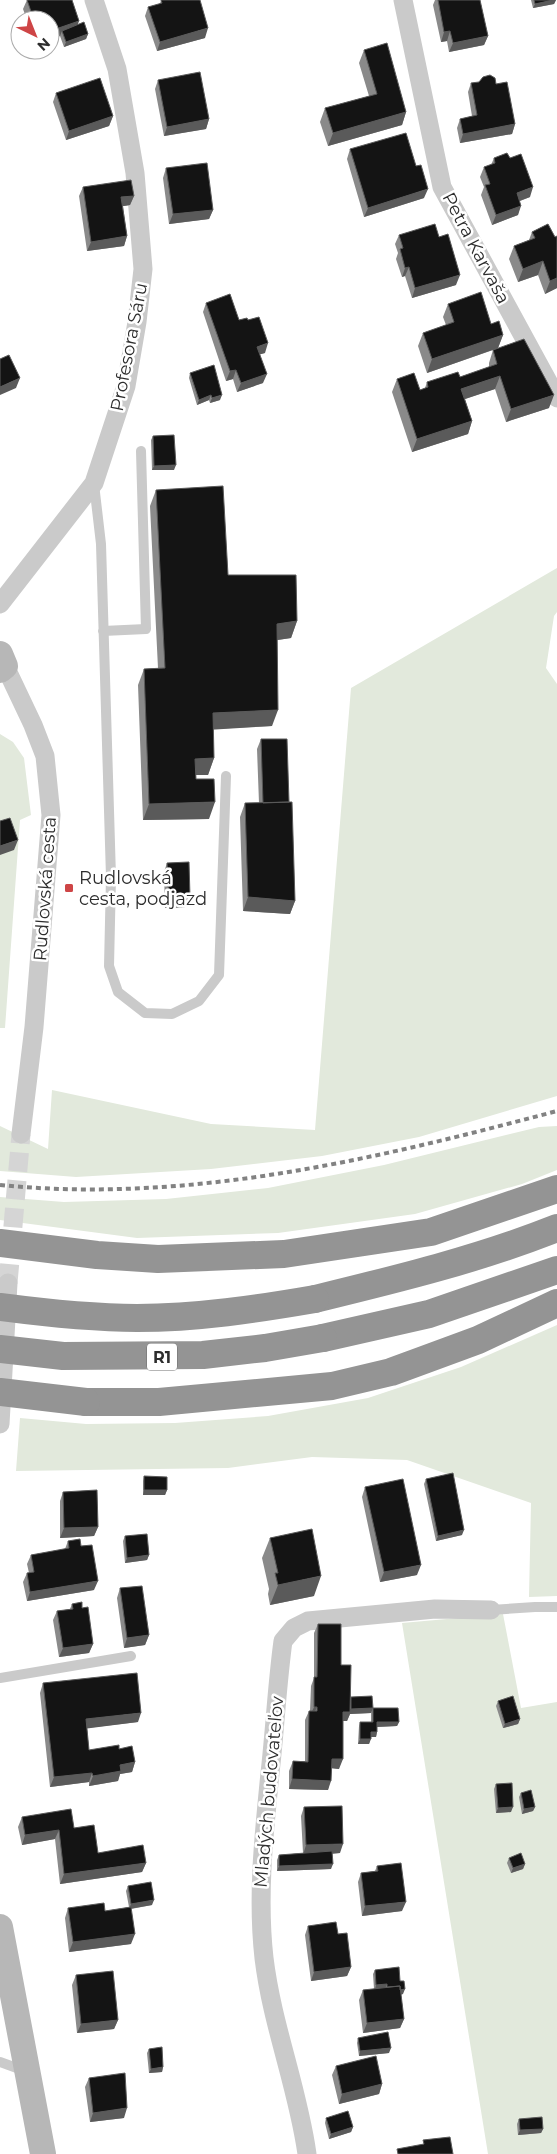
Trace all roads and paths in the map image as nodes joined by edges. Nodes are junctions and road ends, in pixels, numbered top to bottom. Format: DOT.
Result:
graph roads {
  1 [pos="94,0"];
  2 [pos="402,0"];
  3 [pos="557,398"];
  4 [pos="141,451"];
  5 [pos="94,483"];
  6 [pos="0,604"];
  7 [pos="103,631"];
  8 [pos="2,663"];
  9 [pos="226,776"];
  10 [pos="22,1134"];
  11 [pos="557,1189"];
  12 [pos="557,1228"];
  13 [pos="0,1243"];
  14 [pos="557,1270"];
  15 [pos="4,1295"];
  16 [pos="557,1303"];
  17 [pos="0,1349"];
  18 [pos="0,1392"];
  19 [pos="0,1424"];
  20 [pos="557,1607"];
  21 [pos="491,1610"];
  22 [pos="131,1656"];
  23 [pos="0,1678"];
  24 [pos="0,1927"];
  25 [pos="0,2062"];
  26 [pos="28,2072"];
  27 [pos="43,2154"];
  28 [pos="307,2154"];
  1 -- 5 [label="street, Profesora Sáru"];
  2 -- 3 [label="street, Petra Karvaša"];
  4 -- 7 [label="lane"];
  5 -- 6 [label="street, Profesora Sáru"];
  5 -- 7 [label="lane"];
  7 -- 9 [label="lane"];
  8 -- 10 [label="street, Rudlovská cesta"];
  11 -- 13 [label="highway"];
  12 -- 15 [label="highway, R1, bridge"];
  14 -- 17 [label="highway, R1, bridge"];
  15 -- 19 [label="street"];
  16 -- 18 [label="highway, bridge"];
  20 -- 21 [label="lane"];
  21 -- 28 [label="street, Mladých budovateľov"];
  22 -- 23 [label="lane"];
  24 -- 26 [label="street"];
  25 -- 26 [label="lane"];
  26 -- 27 [label="street"];
}
